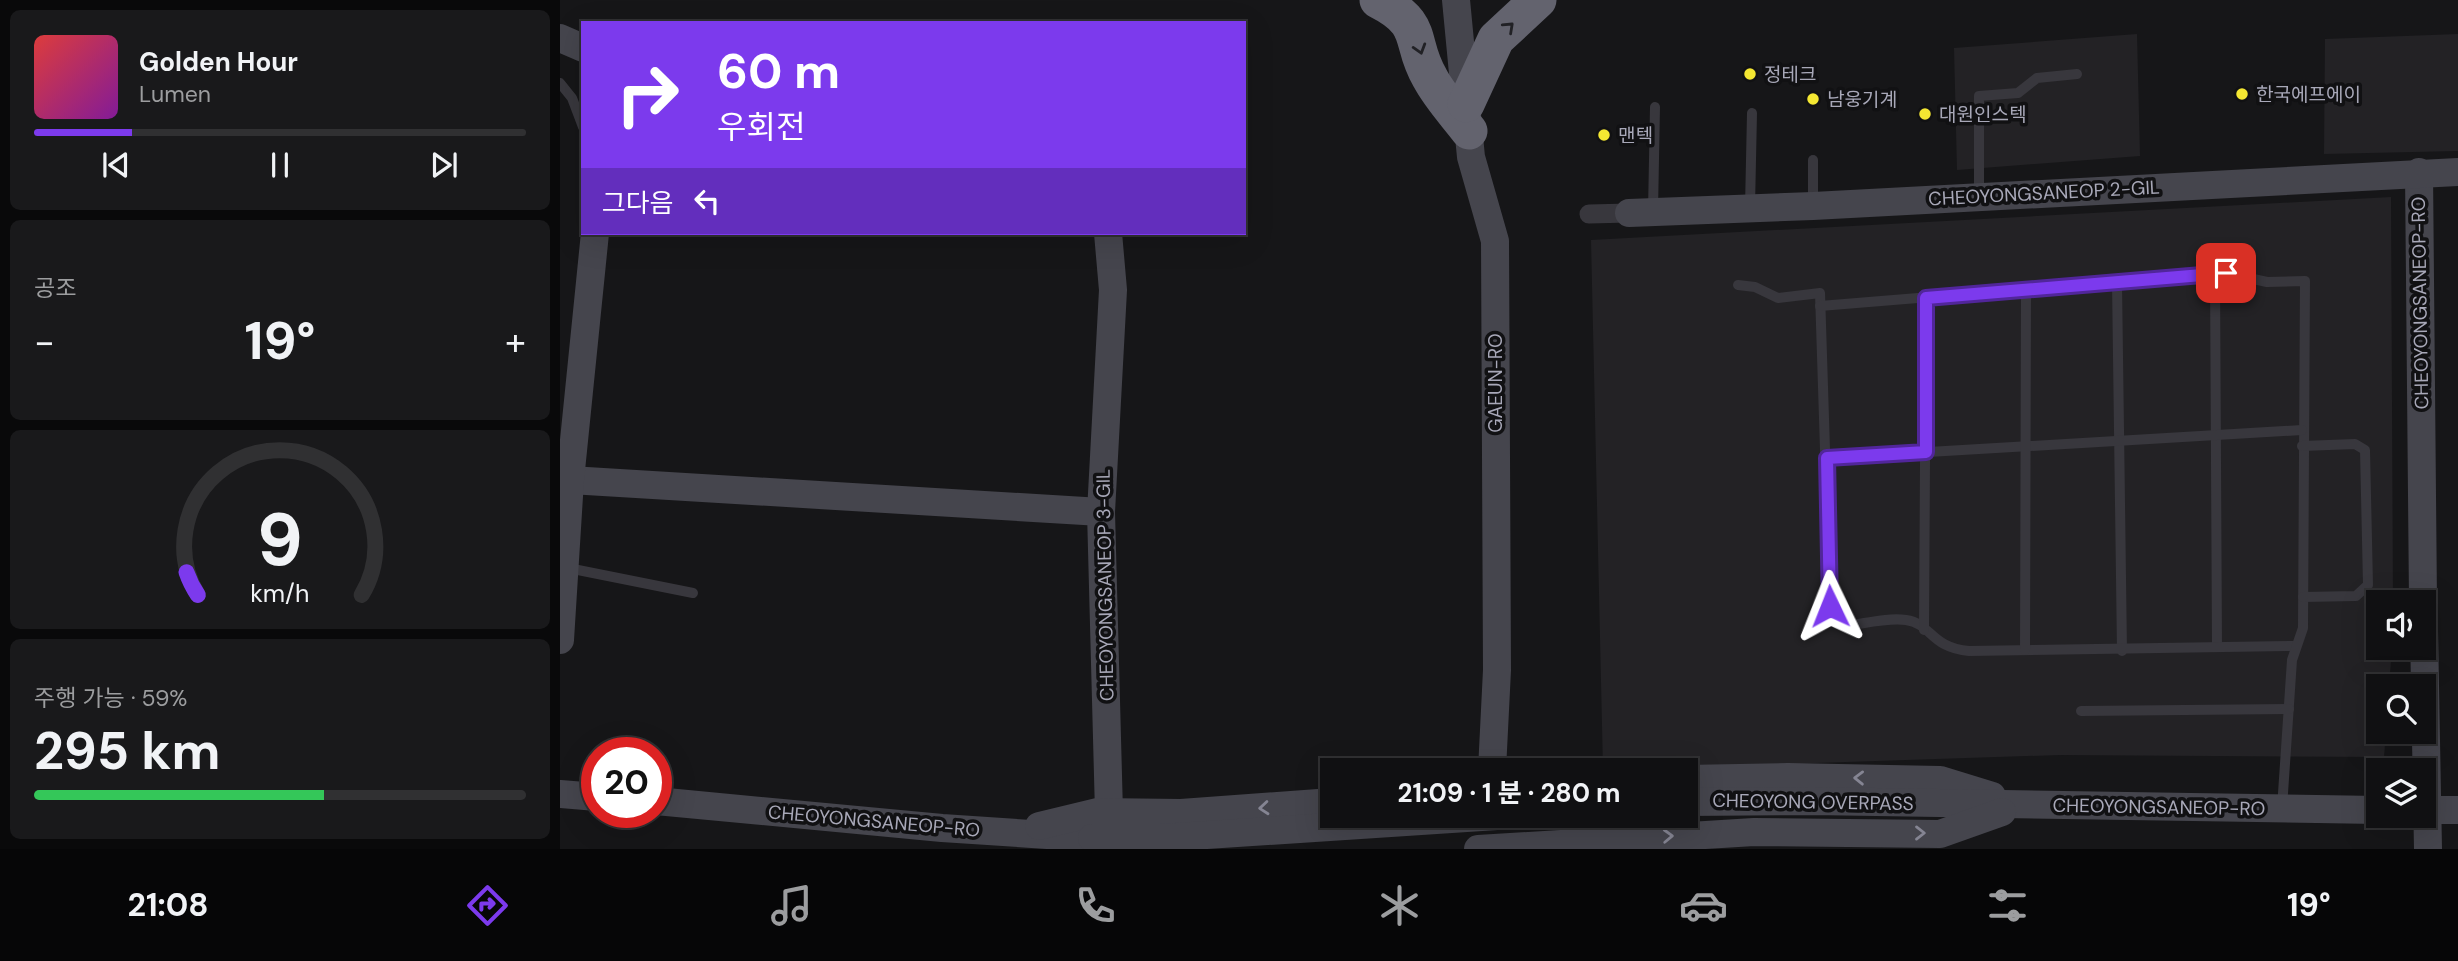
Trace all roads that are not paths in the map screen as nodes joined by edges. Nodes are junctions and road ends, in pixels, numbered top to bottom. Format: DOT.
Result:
graph roads {
  1 [pos="1378,0"];
  2 [pos="1456,0"];
  3 [pos="1538,0"];
  4 [pos="560,38"];
  5 [pos="581,47"];
  6 [pos="2077,74"];
  7 [pos="560,83"];
  8 [pos="1655,107"];
  9 [pos="1752,113"];
  10 [pos="1467,118"];
  11 [pos="581,122"];
  12 [pos="1813,160"];
  13 [pos="2418,172"];
  14 [pos="2458,172"];
  15 [pos="1979,197"];
  16 [pos="1813,206"];
  17 [pos="1750,209"];
  18 [pos="1641,212"];
  19 [pos="1589,214"];
  20 [pos="595,235"];
  21 [pos="1108,235"];
  22 [pos="2215,274"];
  23 [pos="2117,282"];
  24 [pos="1738,285"];
  25 [pos="2026,289"];
  26 [pos="1926,298"];
  27 [pos="1821,306"];
  28 [pos="2302,430"];
  29 [pos="2216,435"];
  30 [pos="2119,441"];
  31 [pos="2027,446"];
  32 [pos="2302,446"];
  33 [pos="1926,452"];
  34 [pos="1827,458"];
  35 [pos="570,480"];
  36 [pos="1101,512"];
  37 [pos="564,567"];
  38 [pos="2423,590"];
  39 [pos="693,593"];
  40 [pos="2303,597"];
  41 [pos="1924,630"];
  42 [pos="560,640"];
  43 [pos="2294,646"];
  44 [pos="2217,647"];
  45 [pos="2025,650"];
  46 [pos="2122,651"];
  47 [pos="2424,660"];
  48 [pos="2289,709"];
  49 [pos="2081,711"];
  50 [pos="1493,758"];
  51 [pos="2425,758"];
  52 [pos="1698,779"];
  53 [pos="560,794"];
  54 [pos="581,796"];
  55 [pos="672,802"];
  56 [pos="1698,802"];
  57 [pos="1320,804"];
  58 [pos="1940,804"];
  59 [pos="2022,805"];
  60 [pos="2282,808"];
  61 [pos="2366,810"];
  62 [pos="2436,810"];
  63 [pos="2458,810"];
  64 [pos="1109,813"];
  65 [pos="1320,827"];
  66 [pos="1492,828"];
  67 [pos="2426,828"];
  68 [pos="1012,833"];
  69 [pos="1868,841"];
  70 [pos="1488,848"];
  71 [pos="1051,849"];
  72 [pos="2428,849"];
  1 -- 10 [label="highway, one-way"];
  2 -- 10 [label="main road, GAEUN-RO"];
  10 -- 3 [label="highway, one-way"];
  4 -- 5 [label="main road"];
  6 -- 15 [label="lane"];
  7 -- 11 [label="lane"];
  8 -- 18 [label="lane"];
  9 -- 17 [label="lane"];
  10 -- 50 [label="main road, GAEUN-RO"];
  12 -- 16 [label="lane"];
  13 -- 14 [label="main road, CHEOYONGSANEOP 2-GIL"];
  13 -- 15 [label="main road, CHEOYONGSANEOP 2-GIL"];
  13 -- 38 [label="main road, CHEOYONGSANEOP-RO"];
  15 -- 16 [label="main road, CHEOYONGSANEOP 2-GIL"];
  16 -- 17 [label="main road, CHEOYONGSANEOP 2-GIL"];
  17 -- 18 [label="main road, CHEOYONGSANEOP 2-GIL"];
  18 -- 19 [label="street"];
  20 -- 35 [label="main road"];
  21 -- 36 [label="main road, CHEOYONGSANEOP 3-GIL"];
  22 -- 23 [label="lane"];
  22 -- 28 [label="lane"];
  22 -- 29 [label="lane"];
  23 -- 25 [label="lane"];
  23 -- 30 [label="lane"];
  24 -- 27 [label="lane"];
  25 -- 26 [label="lane"];
  25 -- 31 [label="lane"];
  26 -- 27 [label="lane"];
  26 -- 33 [label="lane"];
  27 -- 34 [label="lane"];
  28 -- 29 [label="lane"];
  28 -- 32 [label="lane"];
  29 -- 30 [label="lane"];
  29 -- 44 [label="lane"];
  30 -- 31 [label="lane"];
  30 -- 46 [label="lane"];
  31 -- 33 [label="lane"];
  31 -- 45 [label="lane"];
  32 -- 40 [label="lane"];
  32 -- 40 [label="lane"];
  33 -- 34 [label="lane"];
  33 -- 41 [label="lane"];
  34 -- 41 [label="lane"];
  35 -- 36 [label="main road"];
  35 -- 37 [label="main road"];
  36 -- 64 [label="main road, CHEOYONGSANEOP 3-GIL"];
  37 -- 39 [label="lane"];
  37 -- 42 [label="main road"];
  40 -- 43 [label="lane"];
  41 -- 45 [label="lane"];
  43 -- 44 [label="lane"];
  43 -- 48 [label="lane"];
  44 -- 46 [label="lane"];
  45 -- 46 [label="lane"];
  47 -- 51 [label="main road"];
  48 -- 49 [label="lane"];
  48 -- 60 [label="lane"];
  59 -- 52 [label="main road, one-way"];
  53 -- 54 [label="main road"];
  55 -- 68 [label="main road, CHEOYONGSANEOP-RO"];
  56 -- 58 [label="main road, CHEOYONG OVERPASS"];
  57 -- 64 [label="main road, one-way"];
  58 -- 59 [label="main road, CHEOYONGSANEOP-RO"];
  59 -- 60 [label="main road, CHEOYONGSANEOP-RO"];
  69 -- 59 [label="main road, one-way"];
  60 -- 61 [label="main road, CHEOYONGSANEOP-RO"];
  62 -- 63 [label="main road"];
  64 -- 68 [label="main road"];
  65 -- 68 [label="main road, CHEOYONGSANEOP-RO, bridge"];
  66 -- 70 [label="main road"];
  67 -- 72 [label="main road"];
  68 -- 71 [label="main road"];
  70 -- 69 [label="main road, one-way"];
}
